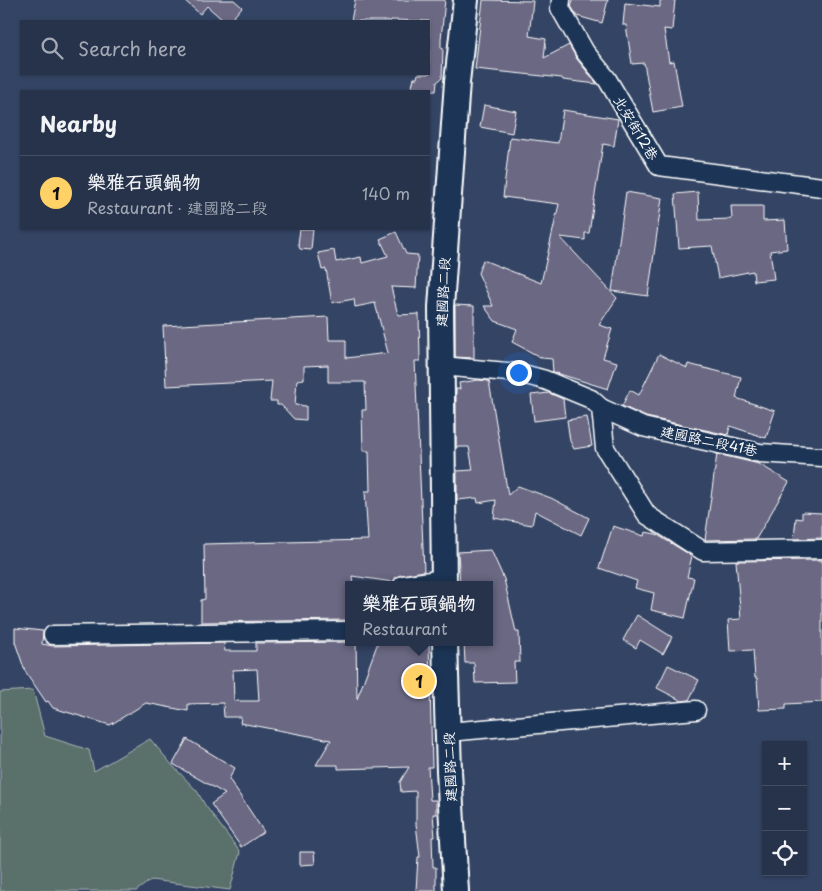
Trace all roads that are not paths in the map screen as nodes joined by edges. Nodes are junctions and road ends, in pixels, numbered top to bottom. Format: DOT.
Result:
graph roads {
  1 [pos="466,0"];
  2 [pos="561,0"];
  3 [pos="822,187"];
  4 [pos="441,366"];
  5 [pos="601,408"];
  6 [pos="822,457"];
  7 [pos="822,549"];
  8 [pos="444,581"];
  9 [pos="345,632"];
  10 [pos="53,635"];
  11 [pos="445,646"];
  12 [pos="696,710"];
  13 [pos="448,732"];
  14 [pos="456,891"];
  1 -- 4 [label="street, 建國路二段"];
  2 -- 3 [label="street, 北安街12巷"];
  4 -- 5 [label="street, 建國路二段41巷"];
  4 -- 8 [label="street, 建國路二段"];
  5 -- 6 [label="street, 建國路二段41巷"];
  5 -- 7 [label="street"];
  9 -- 10 [label="street"];
  11 -- 13 [label="street, 建國路二段"];
  12 -- 13 [label="street"];
  13 -- 14 [label="street, 建國路二段"];
}
